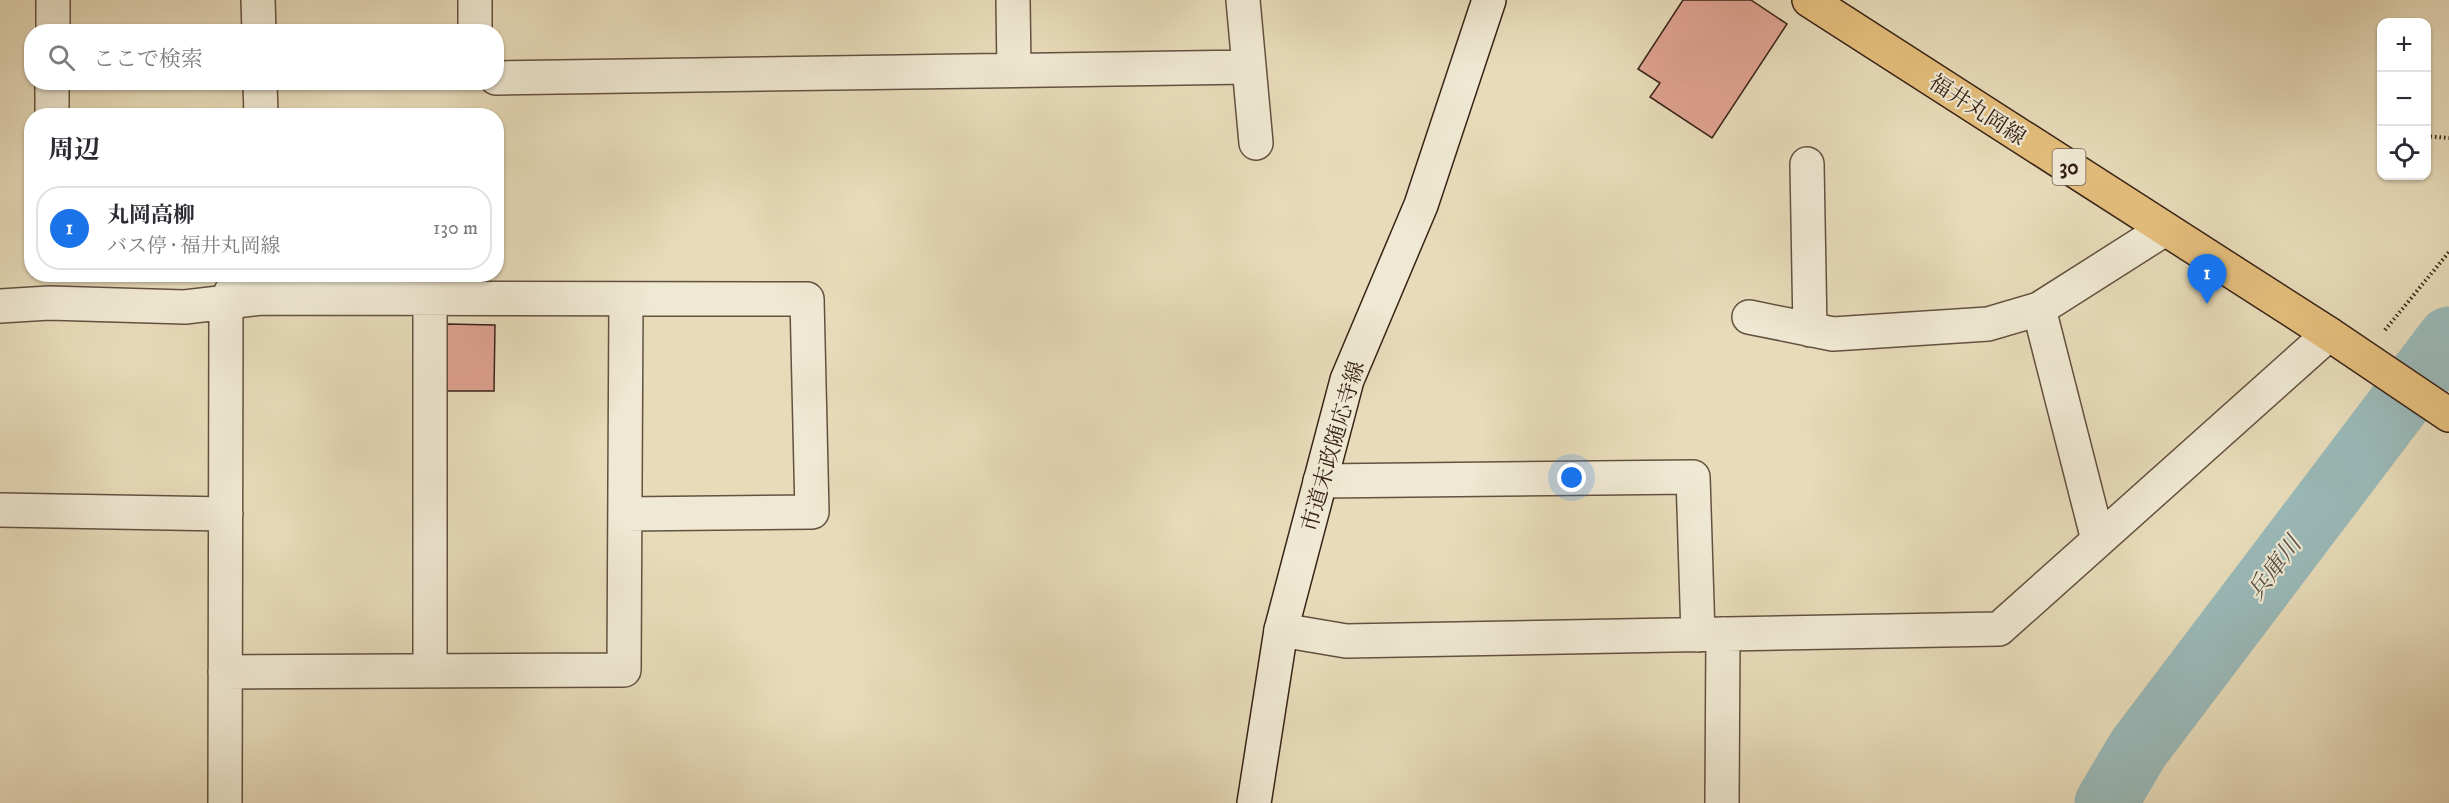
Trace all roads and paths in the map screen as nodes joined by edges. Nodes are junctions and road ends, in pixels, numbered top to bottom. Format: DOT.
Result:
graph roads {
  1 [pos="53,0"];
  2 [pos="258,0"];
  3 [pos="475,0"];
  4 [pos="1013,0"];
  5 [pos="1244,0"];
  6 [pos="1489,0"];
  7 [pos="1809,0"];
  8 [pos="53,24"];
  9 [pos="259,24"];
  10 [pos="475,24"];
  11 [pos="1250,67"];
  12 [pos="1014,70"];
  13 [pos="504,78"];
  14 [pos="52,90"];
  15 [pos="260,90"];
  16 [pos="52,108"];
  17 [pos="261,108"];
  18 [pos="2431,136"];
  19 [pos="2449,138"];
  20 [pos="1256,143"];
  21 [pos="1808,164"];
  22 [pos="2165,229"];
  23 [pos="2449,252"];
  24 [pos="233,288"];
  25 [pos="50,289"];
  26 [pos="430,299"];
  27 [pos="626,299"];
  28 [pos="0,306"];
  29 [pos="2039,309"];
  30 [pos="1749,317"];
  31 [pos="1810,330"];
  32 [pos="2329,334"];
  33 [pos="2363,356"];
  34 [pos="2449,415"];
  35 [pos="1320,481"];
  36 [pos="0,510"];
  37 [pos="226,514"];
  38 [pos="624,514"];
  39 [pos="2098,540"];
  40 [pos="1281,630"];
  41 [pos="1711,634"];
  42 [pos="430,671"];
  43 [pos="225,672"];
  44 [pos="225,803"];
  45 [pos="1254,803"];
  46 [pos="1722,803"];
  1 -- 8 [label="street"];
  2 -- 9 [label="street"];
  3 -- 10 [label="street"];
  4 -- 12 [label="street"];
  5 -- 11 [label="street"];
  6 -- 35 [label="street, 市道末政随応寺線"];
  7 -- 22 [label="main road, 福井丸岡線 / 30"];
  11 -- 12 [label="street"];
  11 -- 20 [label="street"];
  12 -- 13 [label="street"];
  14 -- 16 [label="street"];
  15 -- 17 [label="street"];
  18 -- 19 [label="path"];
  21 -- 31 [label="street"];
  22 -- 29 [label="street"];
  22 -- 32 [label="main road, 福井丸岡線 / 30"];
  23 -- 33 [label="path"];
  24 -- 25 [label="street"];
  24 -- 26 [label="street"];
  24 -- 37 [label="street"];
  25 -- 28 [label="street"];
  26 -- 27 [label="street"];
  26 -- 42 [label="street"];
  27 -- 38 [label="street"];
  27 -- 38 [label="street"];
  29 -- 31 [label="street"];
  29 -- 39 [label="street"];
  30 -- 31 [label="street"];
  32 -- 33 [label="main road, 福井丸岡線 / 30"];
  32 -- 39 [label="street"];
  33 -- 34 [label="main road, 福井丸岡線 / 30"];
  35 -- 40 [label="street, 市道末政随応寺線"];
  35 -- 41 [label="street"];
  36 -- 37 [label="street"];
  37 -- 43 [label="street"];
  38 -- 42 [label="street"];
  39 -- 41 [label="street"];
  40 -- 41 [label="street"];
  40 -- 45 [label="street, 市道末政随応寺線"];
  41 -- 46 [label="street"];
  42 -- 43 [label="street"];
  43 -- 44 [label="street"];
}
